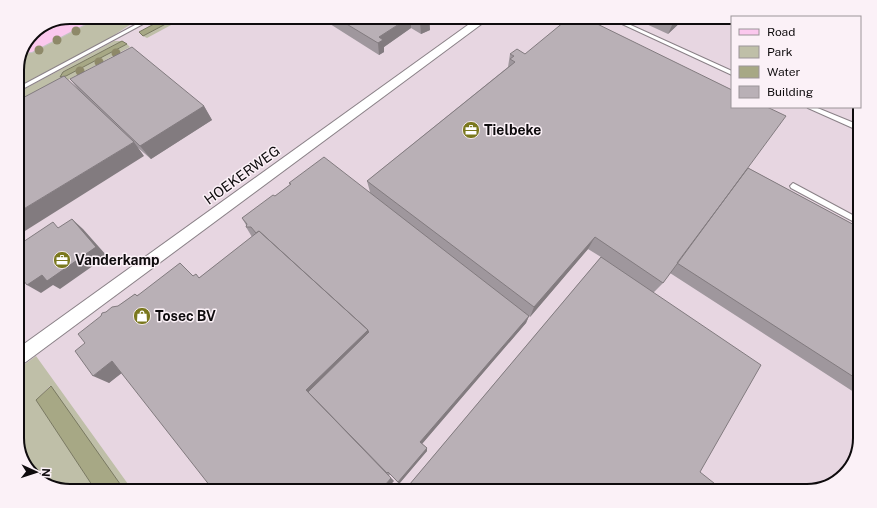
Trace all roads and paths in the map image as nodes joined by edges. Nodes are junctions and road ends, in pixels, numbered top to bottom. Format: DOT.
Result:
graph roads {
  1 [pos="73,24"];
  2 [pos="141,24"];
  3 [pos="476,24"];
  4 [pos="624,24"];
  5 [pos="31,45"];
  6 [pos="731,73"];
  7 [pos="24,86"];
  8 [pos="812,108"];
  9 [pos="853,126"];
  10 [pos="793,186"];
  11 [pos="853,218"];
  12 [pos="24,354"];
  1 -- 5 [label="main road"];
  2 -- 7 [label="lane"];
  3 -- 12 [label="street, HOEKERWEG"];
  4 -- 6 [label="lane"];
  8 -- 9 [label="lane"];
  10 -- 11 [label="lane"];
}
